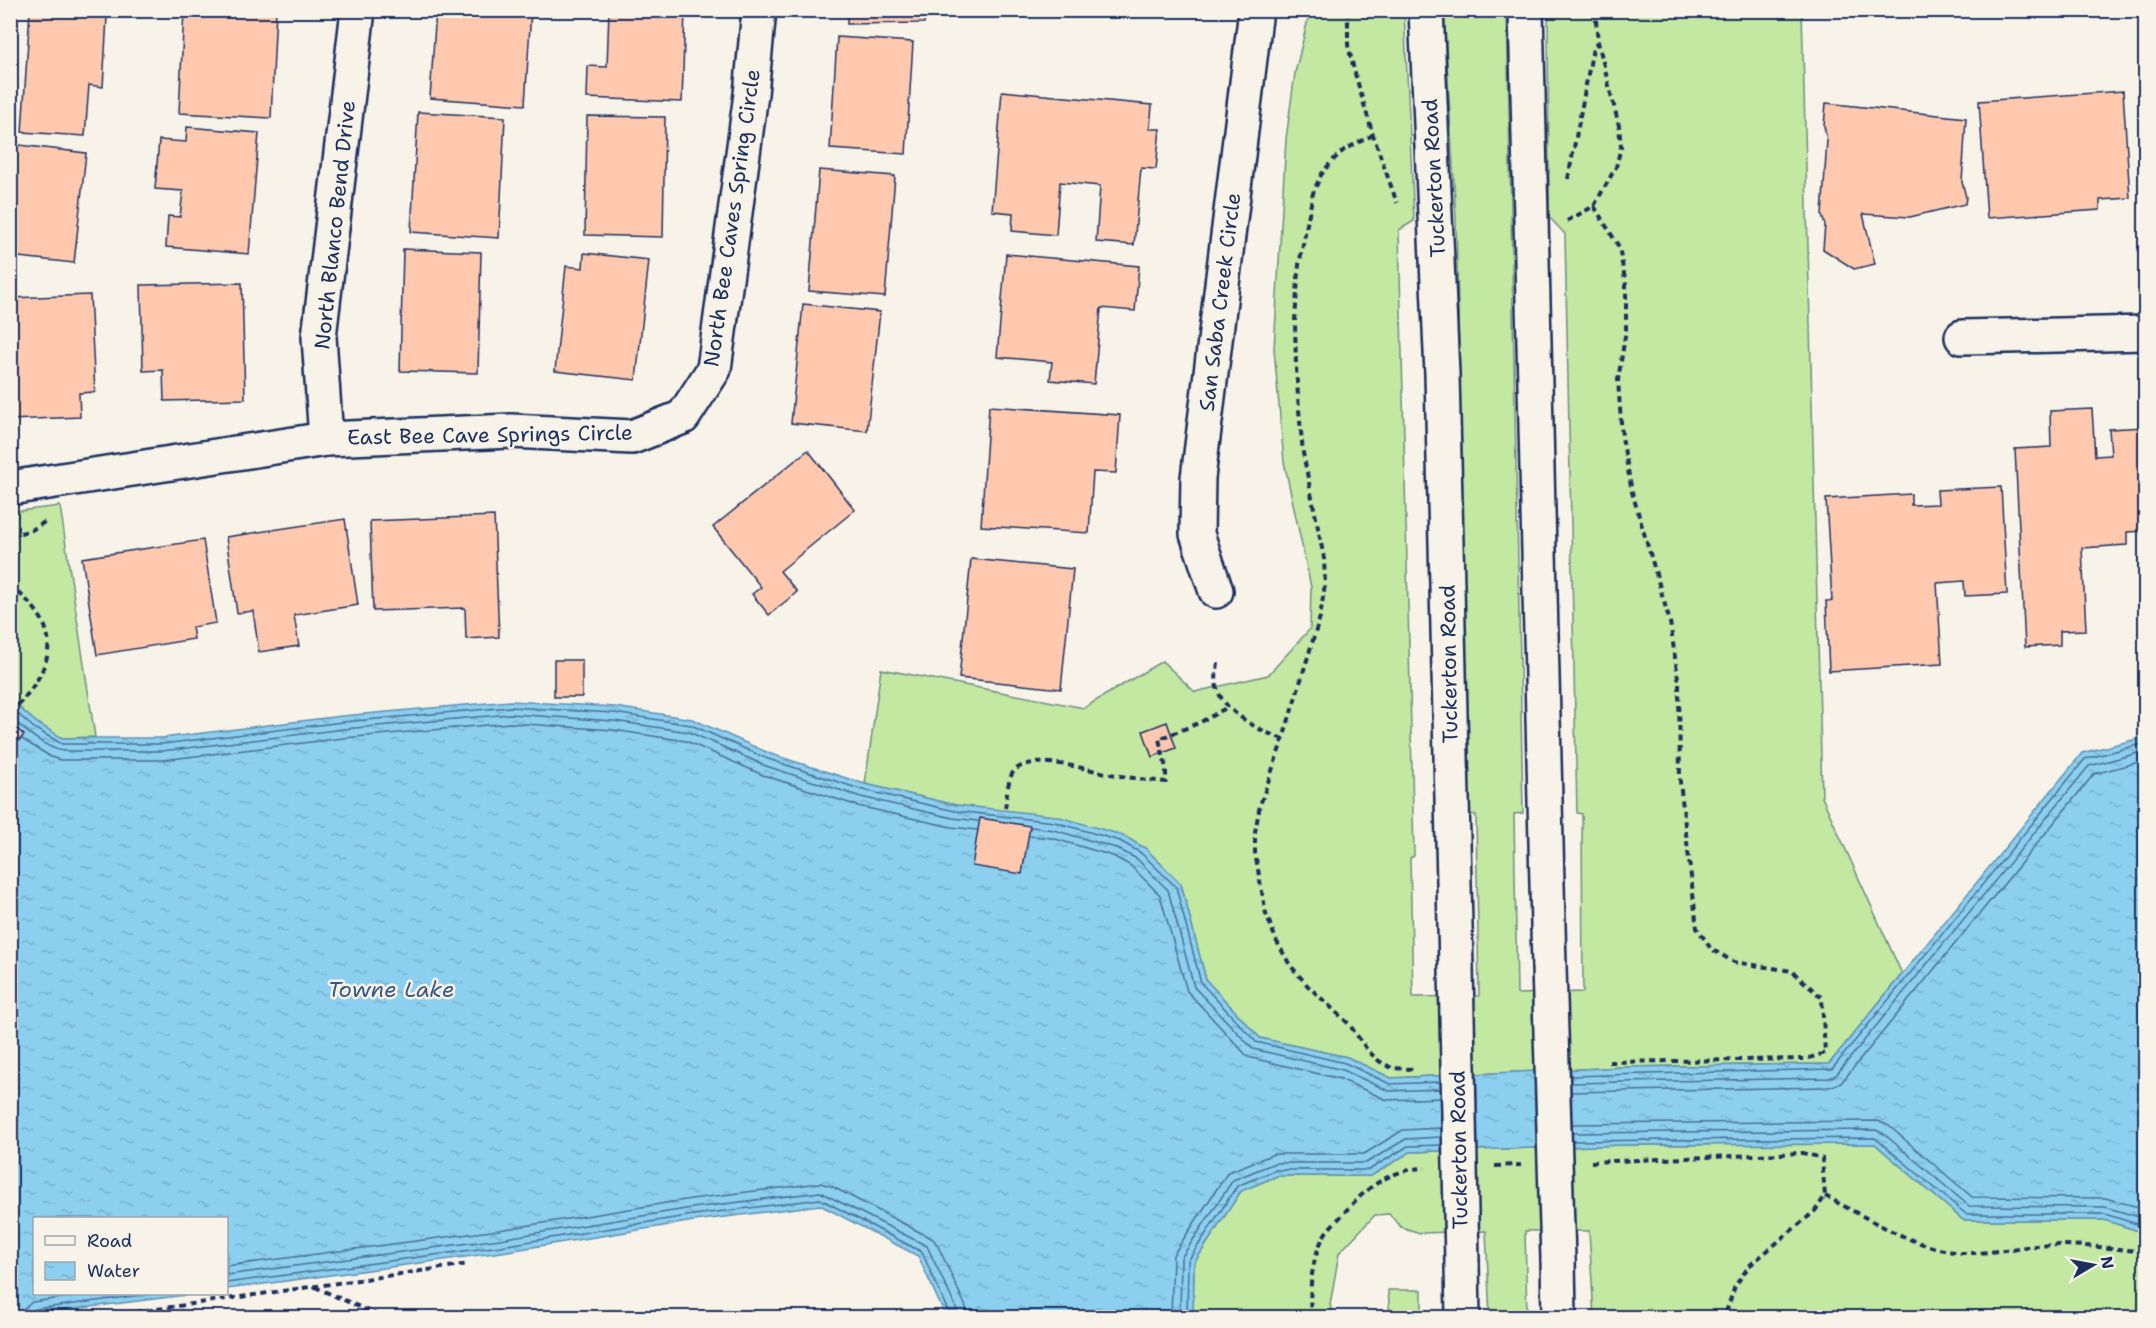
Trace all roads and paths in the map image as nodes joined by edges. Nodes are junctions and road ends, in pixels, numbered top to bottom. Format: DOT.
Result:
graph roads {
  1 [pos="358,10"];
  2 [pos="759,10"];
  3 [pos="1256,10"];
  4 [pos="1348,10"];
  5 [pos="1426,10"];
  6 [pos="1526,10"];
  7 [pos="1598,42"];
  8 [pos="1373,135"];
  9 [pos="1566,189"];
  10 [pos="1594,206"];
  11 [pos="1400,212"];
  12 [pos="2145,333"];
  13 [pos="1962,337"];
  14 [pos="683,417"];
  15 [pos="326,439"];
  16 [pos="10,488"];
  17 [pos="51,517"];
  18 [pos="10,535"];
  19 [pos="10,586"];
  20 [pos="1216,591"];
  21 [pos="1218,663"];
  22 [pos="1228,707"];
  23 [pos="10,714"];
  24 [pos="1283,740"];
  25 [pos="1005,808"];
  26 [pos="1608,1062"];
  27 [pos="1413,1069"];
  28 [pos="1825,1196"];
  29 [pos="2145,1252"];
  30 [pos="469,1264"];
  31 [pos="314,1286"];
  32 [pos="95,1317"];
  33 [pos="384,1317"];
  34 [pos="1463,1317"];
  35 [pos="1559,1317"];
  1 -- 15 [label="main road, North Blanco Bend Drive"];
  2 -- 14 [label="main road, North Bee Caves Spring Circle"];
  3 -- 20 [label="main road, San Saba Creek Circle"];
  4 -- 8 [label="path"];
  5 -- 34 [label="main road, Tuckerton Road, bridge"];
  6 -- 35 [label="main road, bridge"];
  7 -- 9 [label="path"];
  8 -- 11 [label="path"];
  8 -- 24 [label="path"];
  10 -- 26 [label="path"];
  12 -- 13 [label="main road"];
  14 -- 15 [label="main road, East Bee Cave Springs Circle"];
  15 -- 16 [label="main road, East Bee Cave Springs Circle"];
  17 -- 18 [label="path"];
  19 -- 23 [label="path"];
  21 -- 22 [label="path"];
  22 -- 24 [label="path"];
  22 -- 25 [label="path"];
  24 -- 27 [label="path"];
  28 -- 29 [label="path"];
  30 -- 31 [label="path"];
  31 -- 32 [label="path"];
  31 -- 33 [label="path"];
}
